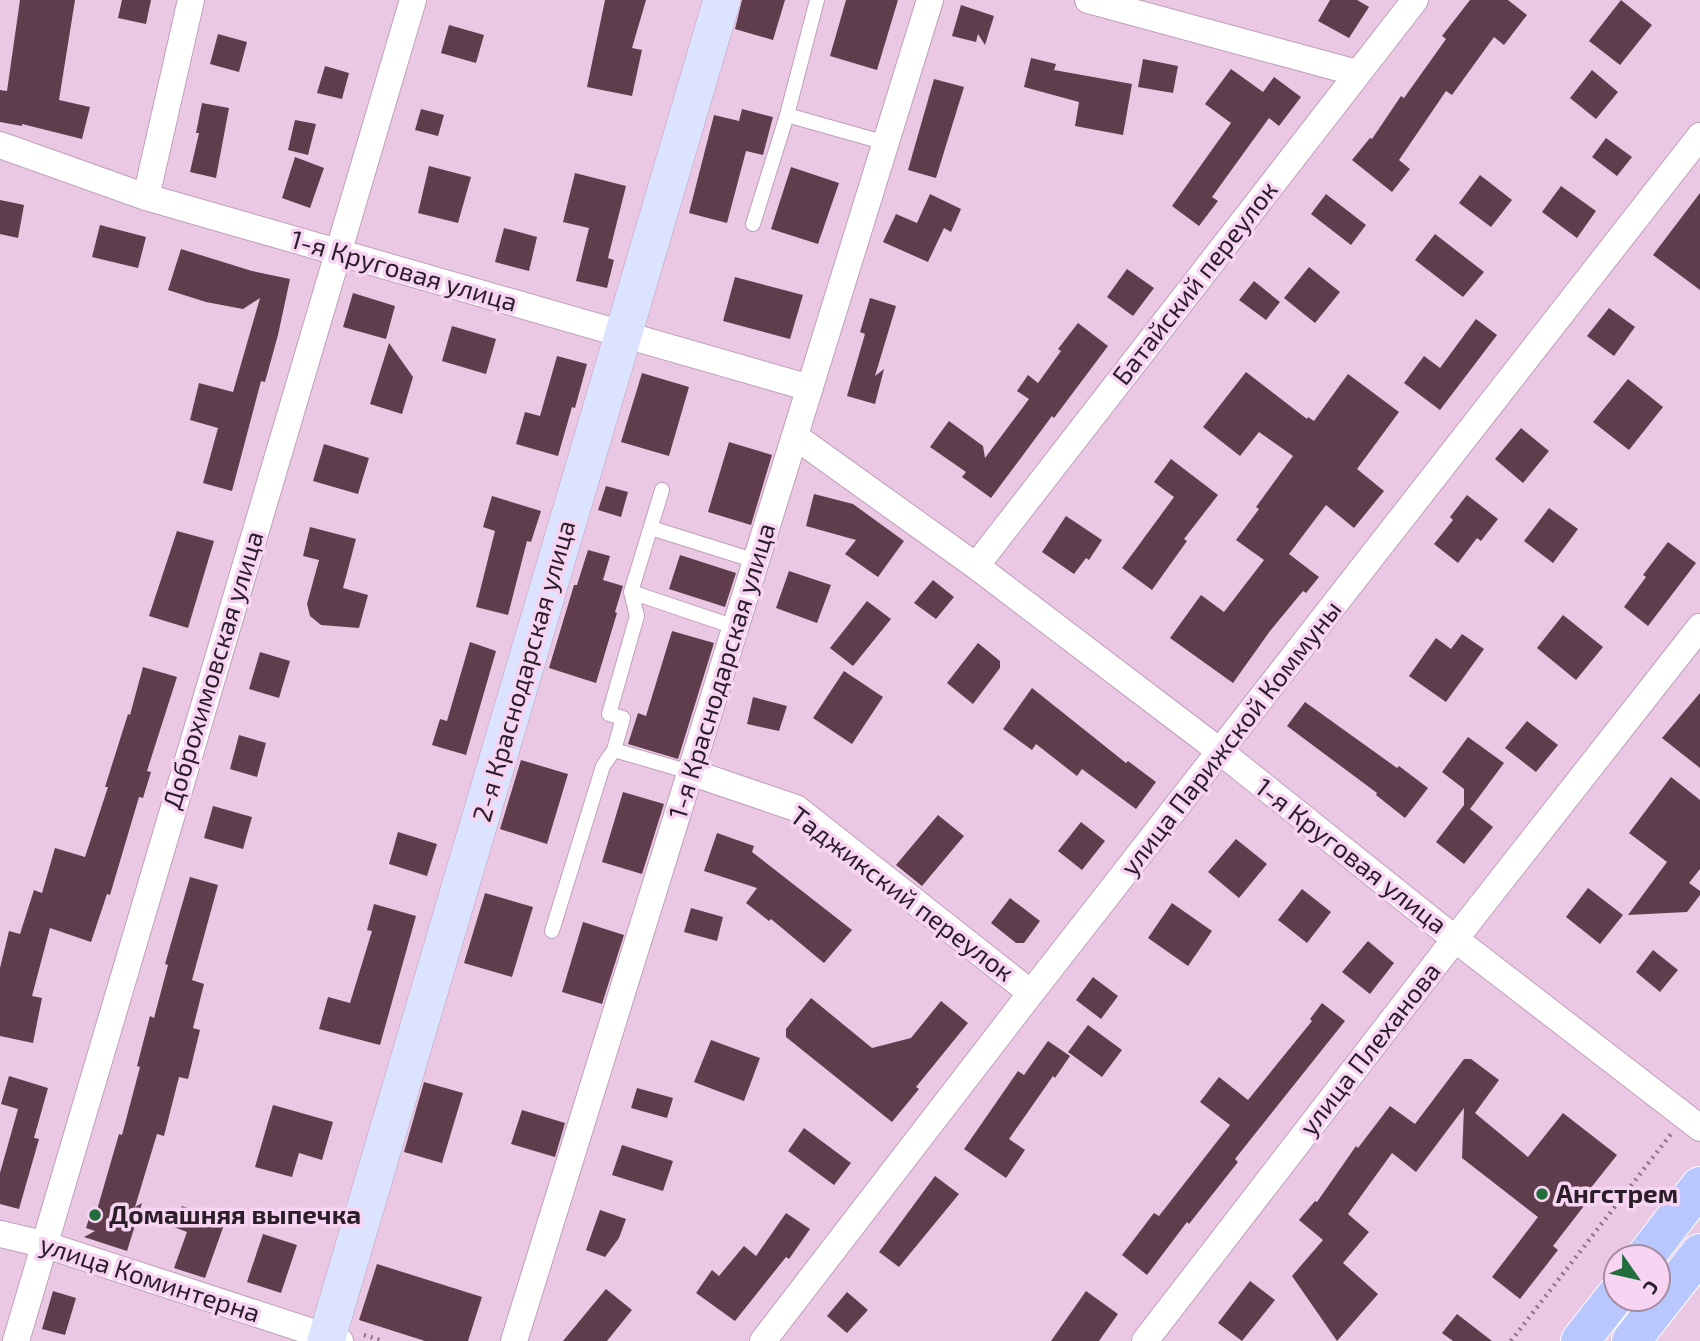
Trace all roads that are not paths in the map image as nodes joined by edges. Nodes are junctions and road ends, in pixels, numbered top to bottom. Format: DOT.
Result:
graph roads {
  1 [pos="191,0"];
  2 [pos="413,0"];
  3 [pos="722,0"];
  4 [pos="817,0"];
  5 [pos="930,0"];
  6 [pos="1088,0"];
  7 [pos="1415,0"];
  8 [pos="1357,73"];
  9 [pos="788,115"];
  10 [pos="1700,136"];
  11 [pos="886,143"];
  12 [pos="0,145"];
  13 [pos="146,197"];
  14 [pos="753,224"];
  15 [pos="338,251"];
  16 [pos="623,335"];
  17 [pos="810,388"];
  18 [pos="796,438"];
  19 [pos="662,489"];
  20 [pos="651,528"];
  21 [pos="756,561"];
  22 [pos="975,566"];
  23 [pos="631,592"];
  24 [pos="735,627"];
  25 [pos="1700,627"];
  26 [pos="614,750"];
  27 [pos="1221,752"];
  28 [pos="690,772"];
  29 [pos="552,931"];
  30 [pos="1455,939"];
  31 [pos="1031,993"];
  32 [pos="1692,1122"];
  33 [pos="1700,1186"];
  34 [pos="0,1234"];
  35 [pos="1656,1243"];
  36 [pos="43,1244"];
  37 [pos="1700,1252"];
  38 [pos="1602,1313"];
  39 [pos="331,1339"];
  40 [pos="16,1341"];
  41 [pos="514,1341"];
  42 [pos="764,1341"];
  43 [pos="1145,1341"];
  44 [pos="1580,1341"];
  45 [pos="1631,1341"];
  1 -- 13 [label="street"];
  2 -- 15 [label="street, Доброхимовская улица"];
  3 -- 16 [label="street, 2-я Краснодарская улица"];
  4 -- 9 [label="lane"];
  5 -- 11 [label="street, 1-я Краснодарская улица"];
  6 -- 8 [label="street"];
  7 -- 8 [label="street, Батайский переулок"];
  8 -- 22 [label="street, Батайский переулок"];
  9 -- 11 [label="lane"];
  9 -- 14 [label="lane"];
  10 -- 27 [label="street, улица Парижской Коммуны"];
  11 -- 17 [label="street, 1-я Краснодарская улица"];
  12 -- 13 [label="street, 1-я Круговая улица"];
  13 -- 15 [label="street, 1-я Круговая улица"];
  15 -- 16 [label="street, 1-я Круговая улица"];
  15 -- 36 [label="street, Доброхимовская улица"];
  16 -- 17 [label="street, 1-я Круговая улица"];
  16 -- 39 [label="street, 2-я Краснодарская улица"];
  17 -- 18 [label="street, 1-я Краснодарская улица"];
  18 -- 21 [label="street, 1-я Краснодарская улица"];
  18 -- 22 [label="street, 1-я Круговая улица"];
  19 -- 20 [label="lane"];
  20 -- 21 [label="lane"];
  20 -- 23 [label="lane"];
  21 -- 24 [label="street, 1-я Краснодарская улица"];
  22 -- 27 [label="street, 1-я Круговая улица"];
  23 -- 24 [label="lane"];
  23 -- 26 [label="lane"];
  24 -- 28 [label="street, 1-я Краснодарская улица"];
  25 -- 30 [label="street, улица Плеханова"];
  26 -- 28 [label="lane"];
  26 -- 29 [label="lane"];
  27 -- 30 [label="street, 1-я Круговая улица"];
  27 -- 31 [label="street, улица Парижской Коммуны"];
  28 -- 31 [label="street, Таджикский переулок"];
  28 -- 41 [label="street, 1-я Краснодарская улица"];
  30 -- 32 [label="street, 1-я Круговая улица"];
  30 -- 43 [label="street, улица Плеханова"];
  31 -- 42 [label="street, улица Парижской Коммуны"];
  33 -- 35 [label="main road"];
  34 -- 36 [label="street, улица Коминтерна"];
  36 -- 39 [label="street, улица Коминтерна"];
  36 -- 40 [label="street, Доброхимовская улица"];
  37 -- 45 [label="main road"];
  38 -- 44 [label="main road"];
}
